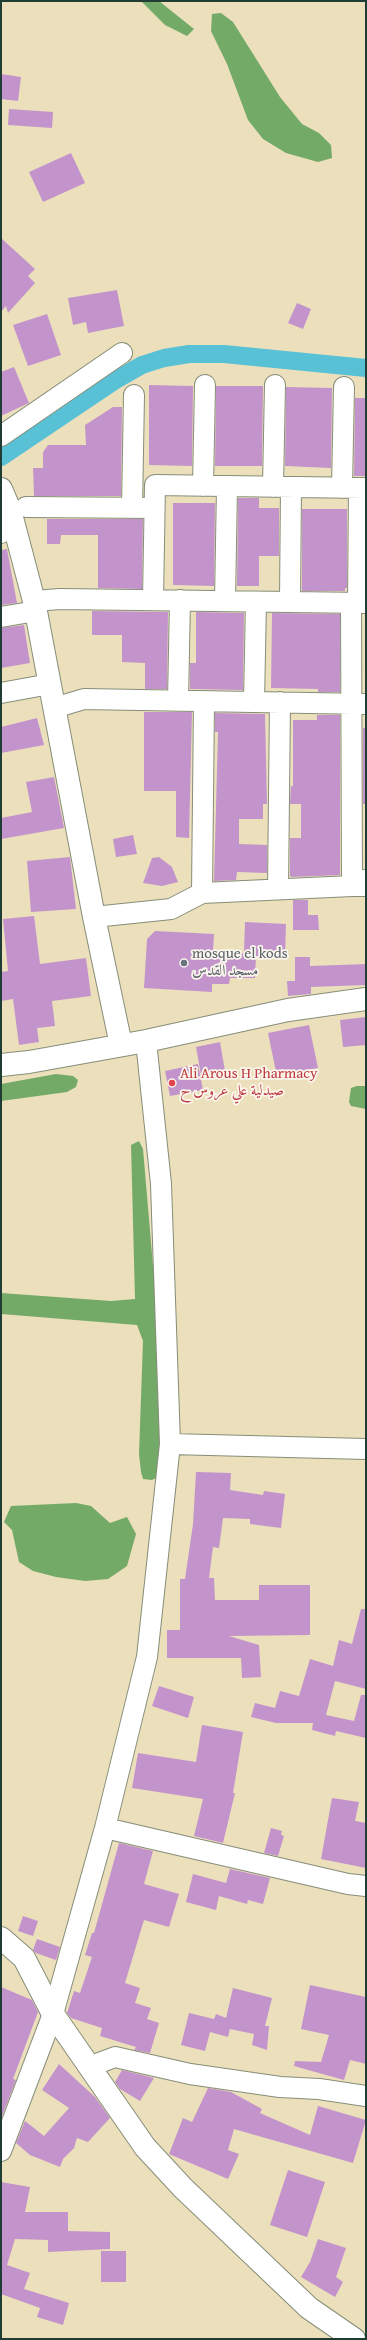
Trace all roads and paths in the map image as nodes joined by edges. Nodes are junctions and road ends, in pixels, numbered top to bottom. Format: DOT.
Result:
graph roads {
  1 [pos="122,353"];
  2 [pos="205,385"];
  3 [pos="275,385"];
  4 [pos="344,387"];
  5 [pos="134,395"];
  6 [pos="1,436"];
  7 [pos="132,485"];
  8 [pos="155,485"];
  9 [pos="204,486"];
  10 [pos="227,486"];
  11 [pos="282,487"];
  12 [pos="356,488"];
  13 [pos="1,489"];
  14 [pos="26,507"];
  15 [pos="132,508"];
  16 [pos="154,508"];
  17 [pos="7,529"];
  18 [pos="153,600"];
  19 [pos="180,600"];
  20 [pos="225,601"];
  21 [pos="256,602"];
  22 [pos="290,602"];
  23 [pos="358,603"];
  24 [pos="35,606"];
  25 [pos="1,617"];
  26 [pos="50,684"];
  27 [pos="1,693"];
  28 [pos="178,701"];
  29 [pos="204,701"];
  30 [pos="254,702"];
  31 [pos="280,702"];
  32 [pos="359,704"];
  33 [pos="54,708"];
  34 [pos="361,883"];
  35 [pos="278,889"];
  36 [pos="235,891"];
  37 [pos="202,893"];
  38 [pos="171,909"];
  39 [pos="94,917"];
  40 [pos="366,999"];
  41 [pos="146,1041"];
  42 [pos="121,1045"];
  43 [pos="1,1065"];
  44 [pos="170,1444"];
  45 [pos="366,1449"];
  46 [pos="106,1828"];
  47 [pos="366,1886"];
  48 [pos="1,1938"];
  49 [pos="53,2014"];
  50 [pos="90,2066"];
  51 [pos="366,2096"];
  52 [pos="9,2105"];
  53 [pos="1,2151"];
  54 [pos="354,2339"];
  1 -- 6 [label="street"];
  2 -- 9 [label="street"];
  3 -- 11 [label="street"];
  4 -- 12 [label="street"];
  5 -- 7 [label="street"];
  7 -- 8 [label="street"];
  7 -- 15 [label="street"];
  8 -- 9 [label="street"];
  8 -- 16 [label="street"];
  9 -- 10 [label="street"];
  10 -- 11 [label="street"];
  10 -- 20 [label="street"];
  11 -- 12 [label="street"];
  11 -- 22 [label="street"];
  12 -- 23 [label="street"];
  13 -- 17 [label="main road"];
  14 -- 15 [label="street"];
  15 -- 16 [label="street"];
  16 -- 18 [label="street"];
  17 -- 24 [label="main road"];
  18 -- 19 [label="street"];
  18 -- 24 [label="street"];
  19 -- 20 [label="street"];
  19 -- 28 [label="street"];
  20 -- 21 [label="street"];
  21 -- 22 [label="street"];
  21 -- 30 [label="street"];
  22 -- 23 [label="street"];
  23 -- 32 [label="street"];
  24 -- 25 [label="street"];
  24 -- 26 [label="main road"];
  26 -- 27 [label="street"];
  26 -- 33 [label="main road"];
  28 -- 29 [label="street"];
  28 -- 33 [label="street"];
  29 -- 30 [label="street"];
  29 -- 37 [label="street"];
  30 -- 31 [label="street"];
  31 -- 32 [label="street"];
  31 -- 35 [label="street"];
  32 -- 34 [label="street"];
  33 -- 39 [label="main road"];
  34 -- 35 [label="street"];
  35 -- 36 [label="street"];
  36 -- 37 [label="street"];
  36 -- 38 [label="street"];
  37 -- 38 [label="street"];
  38 -- 39 [label="street"];
  39 -- 42 [label="main road"];
  40 -- 41 [label="main road"];
  41 -- 42 [label="main road"];
  41 -- 44 [label="street"];
  42 -- 43 [label="main road"];
  44 -- 45 [label="street"];
  44 -- 46 [label="street"];
  46 -- 47 [label="street"];
  46 -- 49 [label="street"];
  48 -- 49 [label="main road"];
  49 -- 50 [label="main road"];
  49 -- 52 [label="street"];
  50 -- 51 [label="street"];
  50 -- 54 [label="main road"];
  52 -- 53 [label="street"];
}
